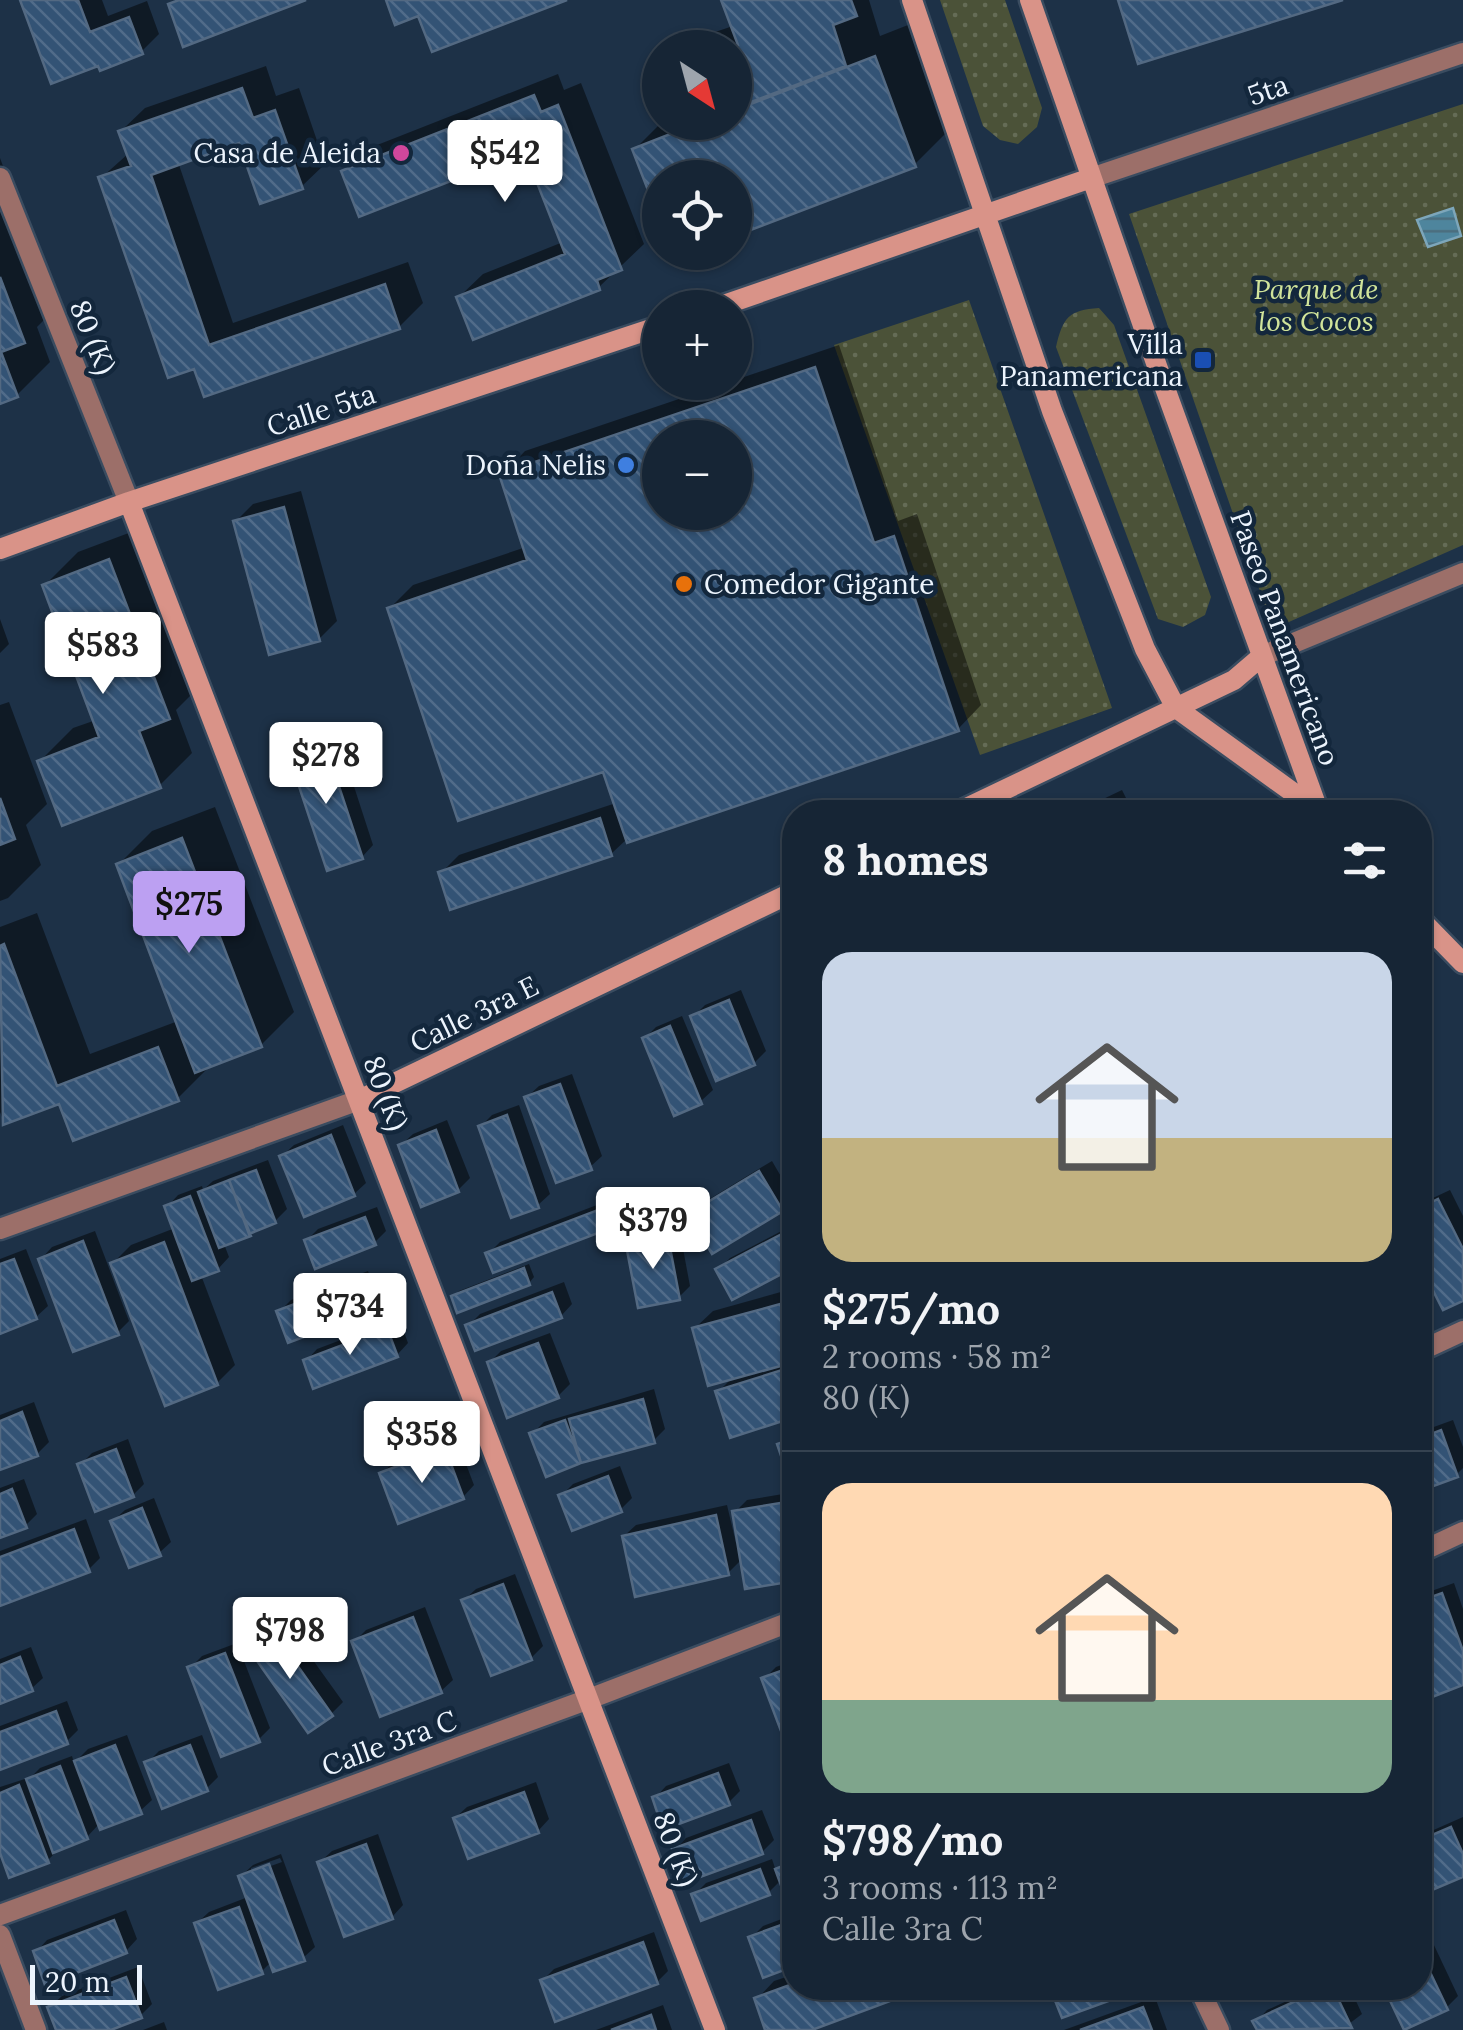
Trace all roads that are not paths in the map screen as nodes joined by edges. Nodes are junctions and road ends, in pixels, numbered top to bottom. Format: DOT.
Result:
graph roads {
  1 [pos="912,0"];
  2 [pos="1030,0"];
  3 [pos="1463,53"];
  4 [pos="0,178"];
  5 [pos="1091,178"];
  6 [pos="986,214"];
  7 [pos="752,295"];
  8 [pos="642,332"];
  9 [pos="130,502"];
  10 [pos="0,549"];
  11 [pos="1463,573"];
  12 [pos="1262,656"];
  13 [pos="1176,708"];
  14 [pos="983,800"];
  15 [pos="1302,800"];
  16 [pos="1315,800"];
  17 [pos="782,897"];
  18 [pos="1432,931"];
  19 [pos="1463,963"];
  20 [pos="359,1100"];
  21 [pos="0,1230"];
  22 [pos="1463,1332"];
  23 [pos="1432,1346"];
  24 [pos="1463,1532"];
  25 [pos="1432,1546"];
  26 [pos="782,1625"];
  27 [pos="589,1699"];
  28 [pos="0,1914"];
  29 [pos="0,1935"];
  30 [pos="1205,2000"];
  31 [pos="36,2030"];
  32 [pos="716,2030"];
  33 [pos="1219,2030"];
  1 -- 6 [label="street, Paseo Panamericano"];
  2 -- 5 [label="street, Paseo Panamericano"];
  3 -- 5 [label="street, 5ta"];
  4 -- 9 [label="street, 80 (K)"];
  5 -- 6 [label="street"];
  5 -- 12 [label="street, Paseo Panamericano"];
  6 -- 7 [label="street"];
  6 -- 13 [label="street, Paseo Panamericano"];
  8 -- 9 [label="street, Calle 5ta"];
  9 -- 10 [label="street, Calle 5ta"];
  9 -- 20 [label="street, 80 (K)"];
  11 -- 12 [label="street"];
  12 -- 13 [label="street"];
  12 -- 16 [label="street, Paseo Panamericano"];
  13 -- 14 [label="street"];
  13 -- 15 [label="street, Paseo Panamericano"];
  17 -- 20 [label="street, Calle 3ra E"];
  18 -- 19 [label="street"];
  20 -- 21 [label="street, Calle 3ra E"];
  20 -- 27 [label="street, 80 (K)"];
  22 -- 23 [label="street"];
  24 -- 25 [label="street"];
  26 -- 27 [label="street, Calle 3ra C"];
  27 -- 28 [label="street, Calle 3ra C"];
  27 -- 32 [label="street, 80 (K)"];
  29 -- 31 [label="street"];
  30 -- 33 [label="street"];
}
